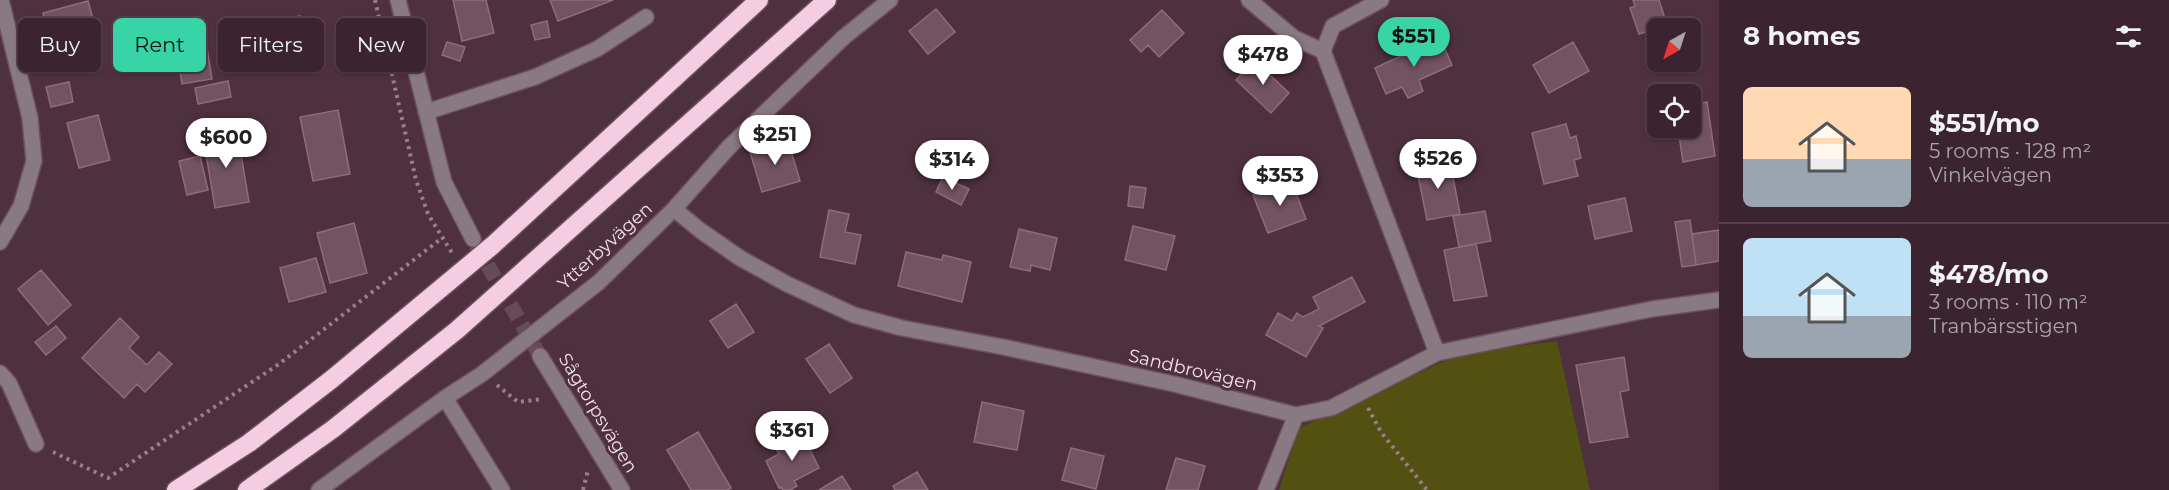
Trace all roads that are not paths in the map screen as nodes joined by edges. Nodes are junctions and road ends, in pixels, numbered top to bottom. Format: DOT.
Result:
graph roads {
  1 [pos="1,0"];
  2 [pos="398,0"];
  3 [pos="759,0"];
  4 [pos="827,0"];
  5 [pos="890,0"];
  6 [pos="1249,0"];
  7 [pos="1381,0"];
  8 [pos="646,17"];
  9 [pos="1323,51"];
  10 [pos="426,112"];
  11 [pos="674,209"];
  12 [pos="473,239"];
  13 [pos="0,242"];
  14 [pos="1719,300"];
  15 [pos="1437,353"];
  16 [pos="540,356"];
  17 [pos="0,373"];
  18 [pos="445,398"];
  19 [pos="1296,415"];
  20 [pos="36,444"];
  21 [pos="176,490"];
  22 [pos="247,490"];
  23 [pos="319,490"];
  24 [pos="502,490"];
  25 [pos="622,490"];
  26 [pos="1266,490"];
  1 -- 13 [label="street"];
  2 -- 10 [label="street"];
  3 -- 21 [label="highway"];
  4 -- 22 [label="highway"];
  5 -- 11 [label="street, Ytterbyvägen"];
  6 -- 9 [label="street"];
  7 -- 9 [label="street"];
  8 -- 10 [label="street"];
  9 -- 15 [label="street"];
  10 -- 12 [label="street"];
  11 -- 18 [label="street, Ytterbyvägen"];
  11 -- 19 [label="street, Sandbrovägen"];
  14 -- 15 [label="street, Sandbrovägen"];
  15 -- 19 [label="street, Sandbrovägen"];
  16 -- 25 [label="street, Sågtorpsvägen"];
  17 -- 20 [label="street"];
  18 -- 23 [label="street, Ytterbyvägen"];
  18 -- 24 [label="street"];
  19 -- 26 [label="street"];
}
